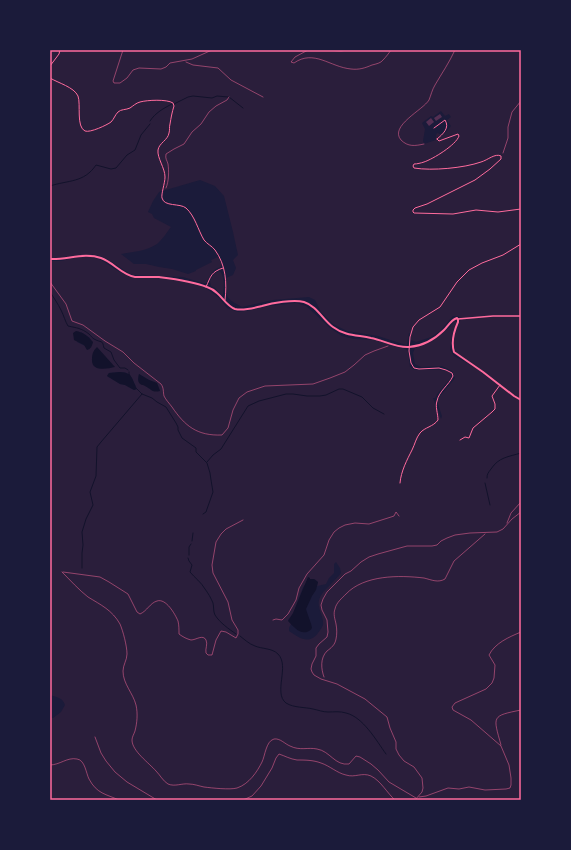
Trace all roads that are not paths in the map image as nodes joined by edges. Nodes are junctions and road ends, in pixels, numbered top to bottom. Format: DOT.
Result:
graph roads {
  1 [pos="60,50"];
  2 [pos="50,66"];
  3 [pos="50,78"];
  4 [pos="434,128"];
  5 [pos="521,209"];
  6 [pos="521,244"];
  7 [pos="50,260"];
  8 [pos="224,268"];
  9 [pos="206,287"];
  10 [pos="224,301"];
  11 [pos="521,316"];
  12 [pos="458,319"];
  13 [pos="409,347"];
  14 [pos="500,385"];
  15 [pos="521,400"];
  16 [pos="460,440"];
  17 [pos="400,483"];
  1 -- 2 [label="street"];
  3 -- 8 [label="street"];
  4 -- 5 [label="street"];
  6 -- 13 [label="street"];
  7 -- 9 [label="main road"];
  8 -- 9 [label="street"];
  8 -- 10 [label="street"];
  9 -- 10 [label="main road"];
  10 -- 13 [label="main road"];
  11 -- 12 [label="street"];
  12 -- 13 [label="main road"];
  12 -- 14 [label="main road"];
  13 -- 17 [label="street"];
  14 -- 15 [label="main road"];
  14 -- 16 [label="street"];
}
